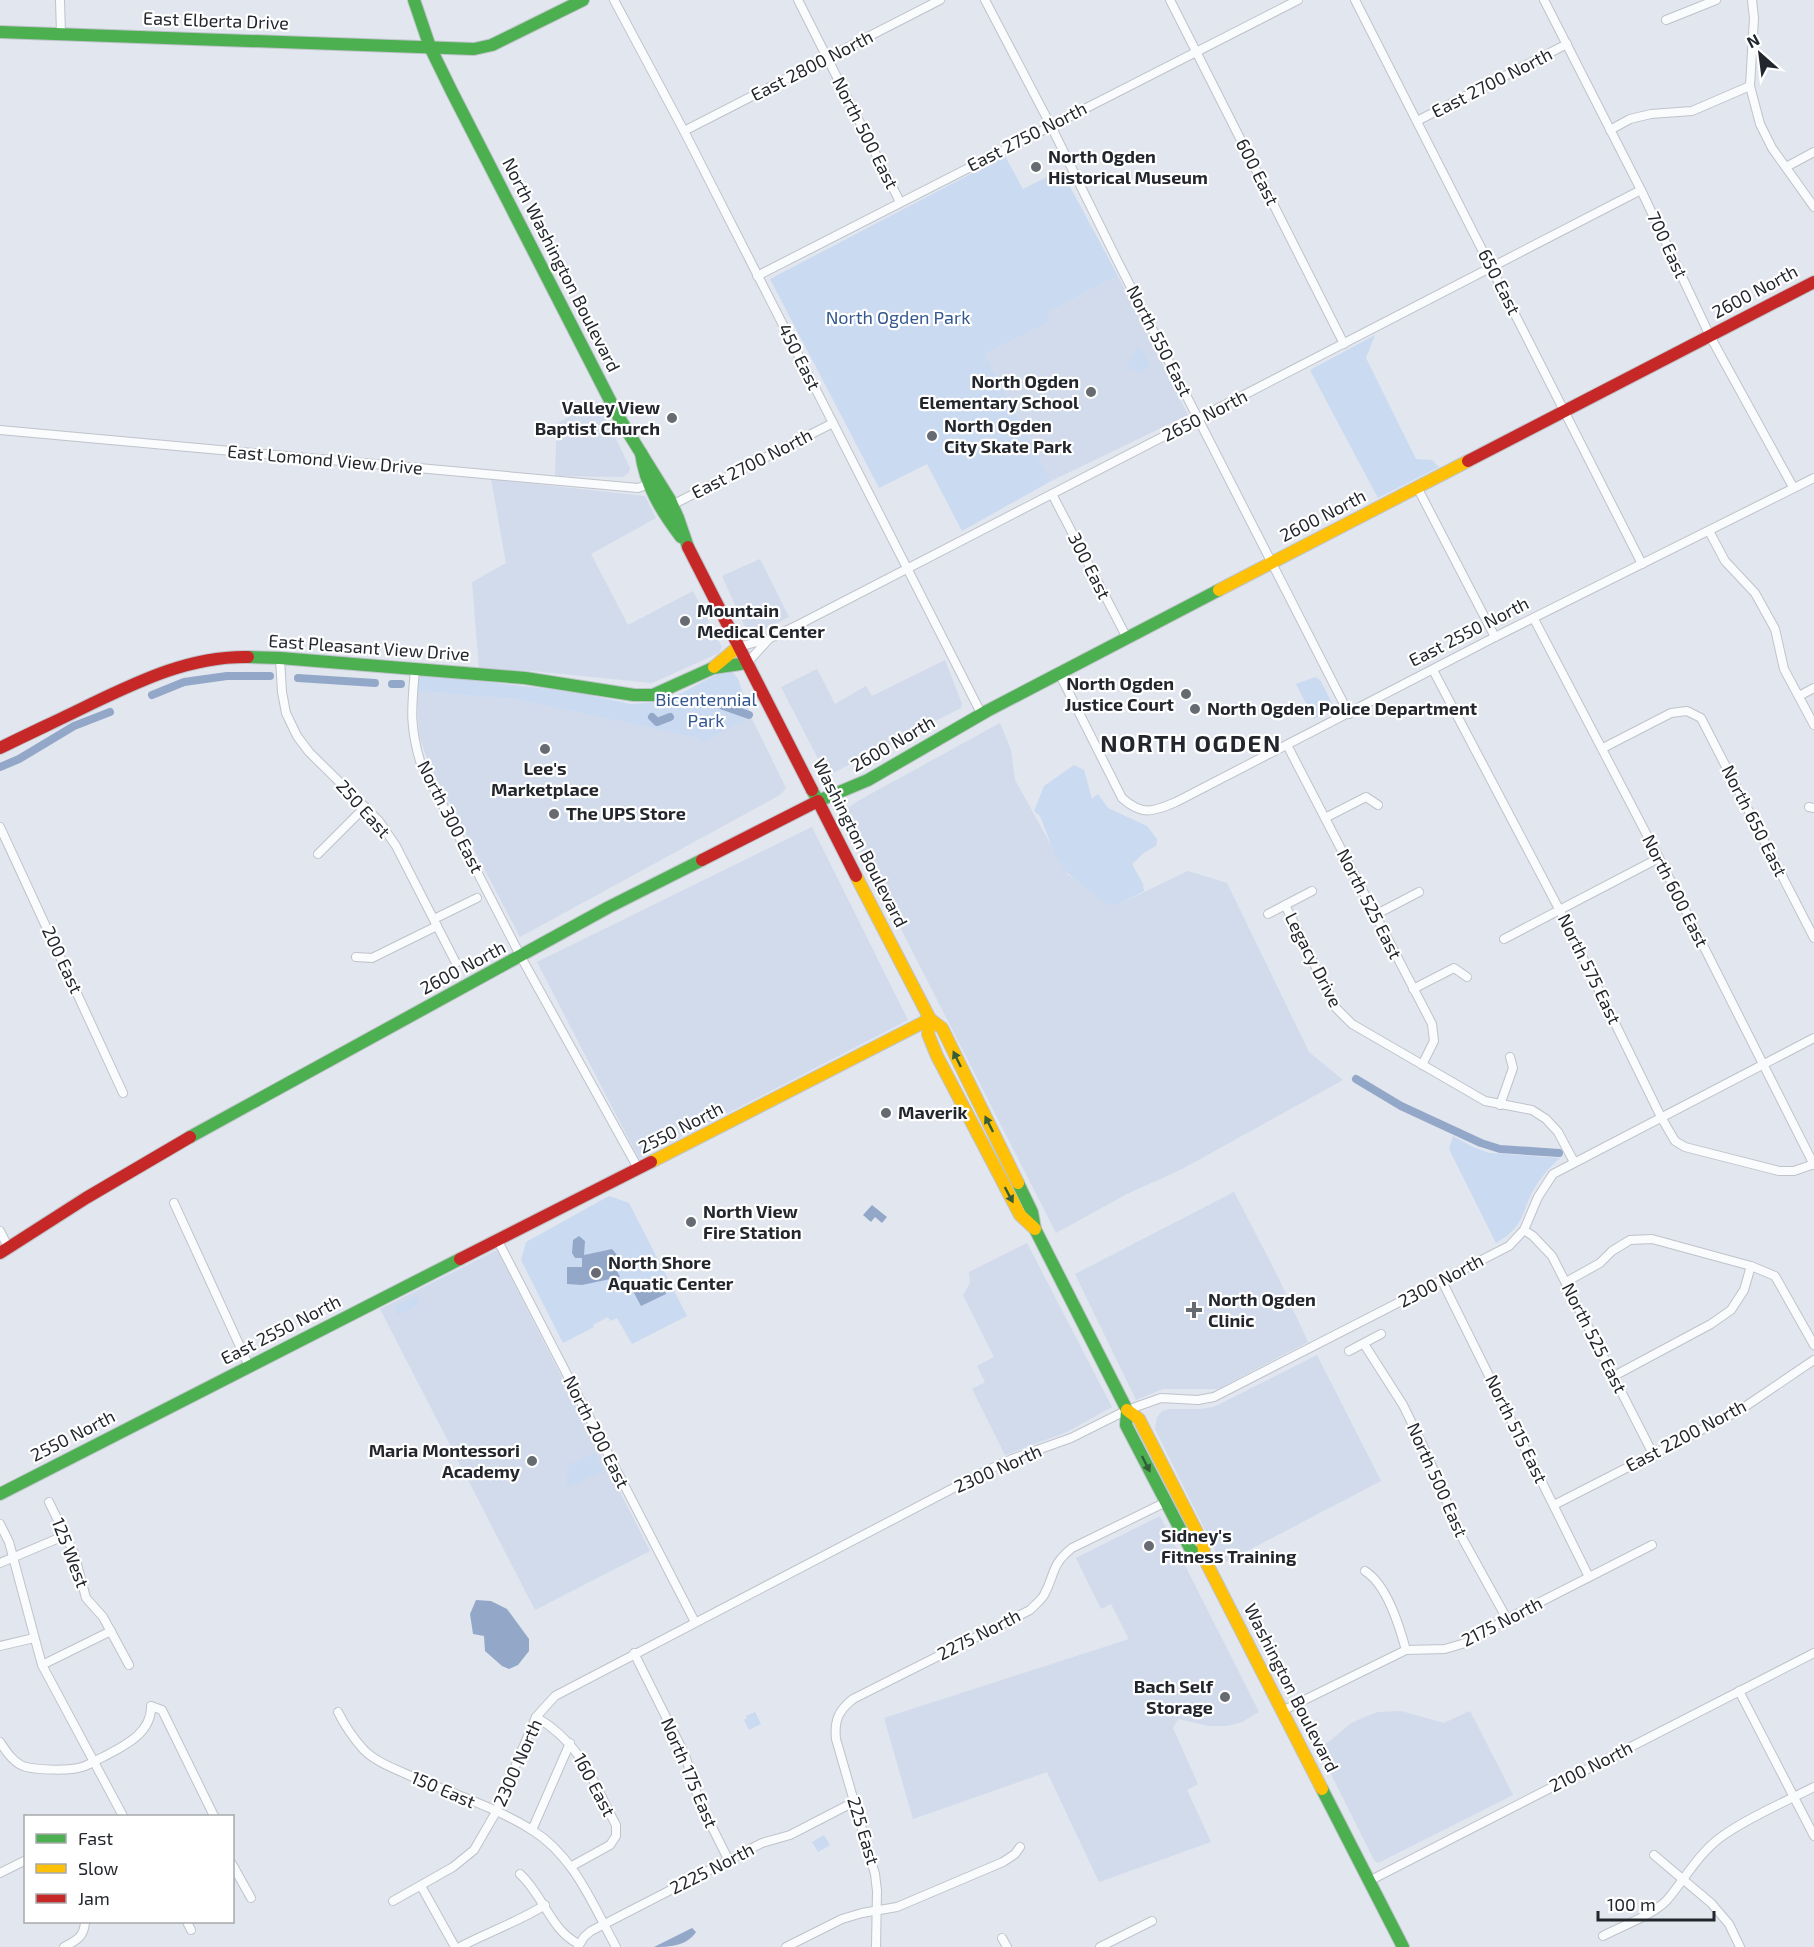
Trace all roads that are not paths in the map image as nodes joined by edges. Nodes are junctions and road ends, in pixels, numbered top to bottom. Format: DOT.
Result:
graph roads {
  1 [pos="60,0"];
  2 [pos="414,0"];
  3 [pos="583,0"];
  4 [pos="614,0"];
  5 [pos="798,0"];
  6 [pos="939,0"];
  7 [pos="985,0"];
  8 [pos="1170,0"];
  9 [pos="1298,0"];
  10 [pos="1355,0"];
  11 [pos="1544,0"];
  12 [pos="1716,0"];
  13 [pos="1752,0"];
  14 [pos="1666,20"];
  15 [pos="0,32"];
  16 [pos="61,34"];
  17 [pos="1567,44"];
  18 [pos="430,47"];
  19 [pos="1197,51"];
  20 [pos="827,57"];
  21 [pos="1750,86"];
  22 [pos="1417,121"];
  23 [pos="1051,126"];
  24 [pos="1610,130"];
  25 [pos="684,131"];
  26 [pos="1814,152"];
  27 [pos="1786,167"];
  28 [pos="1641,190"];
  29 [pos="900,202"];
  30 [pos="1814,207"];
  31 [pos="1492,268"];
  32 [pos="757,276"];
  33 [pos="1814,282"];
  34 [pos="1710,336"];
  35 [pos="1344,344"];
  36 [pos="1565,411"];
  37 [pos="1199,419"];
  38 [pos="832,423"];
  39 [pos="0,430"];
  40 [pos="641,453"];
  41 [pos="1814,478"];
  42 [pos="649,484"];
  43 [pos="1417,487"];
  44 [pos="1793,487"];
  45 [pos="1052,494"];
  46 [pos="672,505"];
  47 [pos="1709,531"];
  48 [pos="685,542"];
  49 [pos="1272,562"];
  50 [pos="1642,564"];
  51 [pos="908,569"];
  52 [pos="712,595"];
  53 [pos="1534,619"];
  54 [pos="1496,637"];
  55 [pos="1127,638"];
  56 [pos="768,639"];
  57 [pos="738,647"];
  58 [pos="280,658"];
  59 [pos="747,663"];
  60 [pos="713,668"];
  61 [pos="415,669"];
  62 [pos="1433,670"];
  63 [pos="1059,673"];
  64 [pos="1814,688"];
  65 [pos="1799,696"];
  66 [pos="1349,714"];
  67 [pos="982,715"];
  68 [pos="1814,725"];
  69 [pos="1287,745"];
  70 [pos="0,748"];
  71 [pos="1603,748"];
  72 [pos="818,801"];
  73 [pos="1378,805"];
  74 [pos="365,807"];
  75 [pos="1325,818"];
  76 [pos="0,827"];
  77 [pos="318,854"];
  78 [pos="1659,858"];
  79 [pos="1312,891"];
  80 [pos="1419,892"];
  81 [pos="477,898"];
  82 [pos="1285,905"];
  83 [pos="1559,909"];
  84 [pos="1268,914"];
  85 [pos="1375,915"];
  86 [pos="436,922"];
  87 [pos="1814,938"];
  88 [pos="1504,939"];
  89 [pos="356,957"];
  90 [pos="521,957"];
  91 [pos="456,963"];
  92 [pos="1467,977"];
  93 [pos="1413,989"];
  94 [pos="930,1018"];
  95 [pos="1814,1038"];
  96 [pos="1510,1057"];
  97 [pos="1422,1065"];
  98 [pos="1762,1065"];
  99 [pos="123,1093"];
  100 [pos="1500,1105"];
  101 [pos="1661,1117"];
  102 [pos="1574,1162"];
  103 [pos="1814,1165"];
  104 [pos="639,1170"];
  105 [pos="174,1203"];
  106 [pos="1035,1228"];
  107 [pos="1524,1230"];
  108 [pos="0,1231"];
  109 [pos="498,1241"];
  110 [pos="4,1250"];
  111 [pos="448,1266"];
  112 [pos="1751,1266"];
  113 [pos="1442,1281"];
  114 [pos="1566,1282"];
  115 [pos="1381,1334"];
  116 [pos="1364,1344"];
  117 [pos="1814,1345"];
  118 [pos="1349,1351"];
  119 [pos="1814,1360"];
  120 [pos="249,1366"];
  121 [pos="1614,1377"];
  122 [pos="1127,1410"];
  123 [pos="130,1427"];
  124 [pos="1653,1454"];
  125 [pos="0,1494"];
  126 [pos="49,1502"];
  127 [pos="1166,1502"];
  128 [pos="1554,1505"];
  129 [pos="0,1524"];
  130 [pos="66,1535"];
  131 [pos="1652,1545"];
  132 [pos="13,1558"];
  133 [pos="1205,1560"];
  134 [pos="0,1563"];
  135 [pos="1365,1571"];
  136 [pos="1589,1577"];
  137 [pos="1507,1619"];
  138 [pos="695,1622"];
  139 [pos="111,1631"];
  140 [pos="34,1638"];
  141 [pos="0,1646"];
  142 [pos="1406,1650"];
  143 [pos="634,1653"];
  144 [pos="1814,1653"];
  145 [pos="42,1665"];
  146 [pos="129,1665"];
  147 [pos="1739,1691"];
  148 [pos="1282,1711"];
  149 [pos="338,1712"];
  150 [pos="837,1716"];
  151 [pos="536,1717"];
  152 [pos="0,1742"];
  153 [pos="570,1743"];
  154 [pos="95,1761"];
  155 [pos="1814,1787"];
  156 [pos="1794,1798"];
  157 [pos="854,1802"];
  158 [pos="496,1812"];
  159 [pos="122,1815"];
  160 [pos="214,1815"];
  161 [pos="532,1830"];
  162 [pos="1814,1836"];
  163 [pos="1020,1847"];
  164 [pos="1654,1855"];
  165 [pos="24,1861"];
  166 [pos="729,1861"];
  167 [pos="572,1866"];
  168 [pos="234,1868"];
  169 [pos="0,1873"];
  170 [pos="520,1874"];
  171 [pos="1682,1879"];
  172 [pos="1369,1881"];
  173 [pos="421,1886"];
  174 [pos="251,1898"];
  175 [pos="393,1901"];
  176 [pos="545,1905"];
  177 [pos="876,1911"];
  178 [pos="1152,1921"];
  179 [pos="188,1923"];
  180 [pos="85,1925"];
  181 [pos="604,1925"];
  182 [pos="191,1930"];
  183 [pos="1604,1936"];
  184 [pos="1002,1938"];
  185 [pos="578,1946"];
  186 [pos="64,1947"];
  187 [pos="458,1947"];
  188 [pos="616,1947"];
  189 [pos="786,1947"];
  190 [pos="876,1947"];
  191 [pos="1007,1947"];
  192 [pos="1100,1947"];
  193 [pos="1403,1947"];
  194 [pos="1740,1947"];
  1 -- 16 [label="street"];
  2 -- 18 [label="main road, North Washington Boulevard"];
  3 -- 18 [label="main road, East Elberta Drive"];
  4 -- 25 [label="street, 450 East"];
  5 -- 20 [label="street, North 500 East"];
  6 -- 20 [label="street, East 2800 North"];
  7 -- 23 [label="street, North 550 East"];
  8 -- 19 [label="street, 600 East"];
  9 -- 19 [label="street, East 2750 North"];
  10 -- 22 [label="street, 650 East"];
  11 -- 17 [label="street, 700 East"];
  12 -- 14 [label="street"];
  13 -- 21 [label="street"];
  15 -- 16 [label="main road, East Elberta Drive"];
  16 -- 18 [label="main road, East Elberta Drive"];
  17 -- 22 [label="street, East 2700 North"];
  17 -- 24 [label="street, 700 East"];
  18 -- 40 [label="main road, North Washington Boulevard"];
  19 -- 23 [label="street, East 2750 North"];
  19 -- 35 [label="street, 600 East"];
  20 -- 25 [label="street, East 2800 North"];
  20 -- 29 [label="street, North 500 East"];
  21 -- 24 [label="street"];
  21 -- 27 [label="street"];
  22 -- 31 [label="street, 650 East"];
  23 -- 29 [label="street, East 2750 North"];
  23 -- 37 [label="street, North 550 East"];
  24 -- 28 [label="street, 700 East"];
  25 -- 32 [label="street, 450 East"];
  26 -- 27 [label="street"];
  27 -- 30 [label="street"];
  28 -- 31 [label="street, 2650 North"];
  28 -- 34 [label="street, 700 East"];
  29 -- 32 [label="street, East 2750 North"];
  31 -- 35 [label="street, 2650 North"];
  31 -- 36 [label="street, 650 East"];
  32 -- 38 [label="street, 450 East"];
  33 -- 34 [label="main road, 2600 North"];
  34 -- 36 [label="main road, 2600 North"];
  34 -- 44 [label="street, 700 East"];
  35 -- 37 [label="street, 2650 North"];
  36 -- 43 [label="main road, 2600 North"];
  36 -- 50 [label="street, 650 East"];
  37 -- 45 [label="street, 2650 North"];
  37 -- 49 [label="street, North 550 East"];
  38 -- 46 [label="street, East 2700 North"];
  38 -- 51 [label="street, 450 East"];
  39 -- 42 [label="street, East Lomond View Drive"];
  40 -- 42 [label="main road, North Washington Boulevard"];
  40 -- 46 [label="main road, North Washington Boulevard"];
  41 -- 44 [label="street, East 2550 North"];
  42 -- 48 [label="main road, North Washington Boulevard"];
  43 -- 49 [label="main road, 2600 North"];
  43 -- 54 [label="street"];
  44 -- 47 [label="street, East 2550 North"];
  45 -- 51 [label="street, 2650 North"];
  45 -- 55 [label="street, 300 East"];
  46 -- 48 [label="main road, North Washington Boulevard"];
  47 -- 50 [label="street, East 2550 North"];
  47 -- 65 [label="street"];
  48 -- 52 [label="main road, North Washington Boulevard"];
  49 -- 55 [label="main road, 2600 North"];
  49 -- 66 [label="street, North 550 East"];
  50 -- 53 [label="street, East 2550 North"];
  51 -- 56 [label="street, 2650 North"];
  51 -- 67 [label="street, 450 East"];
  52 -- 57 [label="main road, Washington Boulevard"];
  53 -- 54 [label="street, East 2550 North"];
  53 -- 71 [label="street, North 600 East"];
  54 -- 62 [label="street, East 2550 North"];
  55 -- 63 [label="main road, 2600 North"];
  56 -- 57 [label="street, 2650 North"];
  56 -- 59 [label="street, 2650 North"];
  57 -- 59 [label="main road, Washington Boulevard"];
  57 -- 60 [label="main road"];
  58 -- 61 [label="main road, East Pleasant View Drive"];
  58 -- 70 [label="main road, East Pleasant View Drive"];
  58 -- 74 [label="street, 250 East"];
  59 -- 60 [label="main road, East Pleasant View Drive"];
  59 -- 72 [label="main road, Washington Boulevard"];
  60 -- 61 [label="main road, East Pleasant View Drive"];
  61 -- 90 [label="street, North 300 East"];
  62 -- 66 [label="street, East 2550 North"];
  62 -- 83 [label="street, North 575 East"];
  63 -- 67 [label="main road, 2600 North"];
  63 -- 69 [label="street, East 2550 North"];
  64 -- 65 [label="street"];
  65 -- 68 [label="street"];
  66 -- 69 [label="street, East 2550 North"];
  67 -- 72 [label="main road, 2600 North"];
  69 -- 75 [label="street, North 525 East"];
  71 -- 78 [label="street, North 600 East"];
  71 -- 87 [label="street, North 650 East"];
  72 -- 90 [label="main road, 2600 North"];
  72 -- 94 [label="main road, Washington Boulevard"];
  73 -- 75 [label="street"];
  74 -- 77 [label="street"];
  74 -- 86 [label="street, 250 East"];
  75 -- 85 [label="street, North 525 East"];
  76 -- 99 [label="street, 200 East"];
  78 -- 83 [label="street"];
  78 -- 98 [label="street, North 600 East"];
  79 -- 82 [label="street"];
  80 -- 85 [label="street"];
  81 -- 86 [label="street"];
  82 -- 84 [label="street"];
  82 -- 97 [label="street, Legacy Drive"];
  83 -- 88 [label="street"];
  83 -- 101 [label="street, North 575 East"];
  85 -- 93 [label="street, North 525 East"];
  86 -- 89 [label="street"];
  86 -- 91 [label="street, 250 East"];
  90 -- 104 [label="street, North 300 East"];
  90 -- 110 [label="main road, 2600 North"];
  92 -- 93 [label="street"];
  93 -- 97 [label="street, North 525 East"];
  94 -- 104 [label="main road, 2550 North"];
  106 -- 94 [label="main road, Washington Boulevard, one-way"];
  94 -- 106 [label="main road, Washington Boulevard, one-way"];
  95 -- 98 [label="street, 2300 North"];
  96 -- 100 [label="street"];
  97 -- 100 [label="street, Legacy Drive"];
  98 -- 101 [label="street, 2300 North"];
  98 -- 103 [label="street, North 600 East"];
  100 -- 102 [label="street, Legacy Drive"];
  101 -- 102 [label="street, 2300 North"];
  101 -- 103 [label="street, North 575 East"];
  102 -- 107 [label="street, 2300 North"];
  104 -- 109 [label="main road, 2550 North"];
  105 -- 120 [label="street"];
  106 -- 122 [label="main road, Washington Boulevard"];
  107 -- 113 [label="street, 2300 North"];
  107 -- 114 [label="street, North 525 East"];
  108 -- 110 [label="street"];
  109 -- 111 [label="main road, 2550 North"];
  109 -- 138 [label="street, North 200 East"];
  111 -- 120 [label="main road, East 2550 North"];
  112 -- 114 [label="street"];
  112 -- 117 [label="street"];
  112 -- 121 [label="street"];
  113 -- 122 [label="street, 2300 North"];
  113 -- 128 [label="street, North 515 East"];
  114 -- 121 [label="street, North 525 East"];
  115 -- 116 [label="street"];
  116 -- 118 [label="street"];
  116 -- 137 [label="street, North 500 East"];
  119 -- 124 [label="street, East 2200 North"];
  120 -- 123 [label="main road, East 2550 North"];
  121 -- 124 [label="street, North 525 East"];
  122 -- 127 [label="main road, Washington Boulevard, one-way"];
  122 -- 133 [label="main road, Washington Boulevard"];
  122 -- 138 [label="street, 2300 North"];
  123 -- 125 [label="main road, 2550 North"];
  124 -- 128 [label="street, East 2200 North"];
  126 -- 130 [label="street, 125 West"];
  127 -- 133 [label="main road, Washington Boulevard"];
  127 -- 150 [label="street, 2275 North"];
  128 -- 136 [label="street, North 515 East"];
  129 -- 132 [label="street"];
  130 -- 132 [label="street"];
  130 -- 139 [label="street, 125 West"];
  131 -- 136 [label="street, 2175 North"];
  132 -- 134 [label="street"];
  132 -- 140 [label="street"];
  133 -- 148 [label="main road, Washington Boulevard"];
  135 -- 142 [label="street"];
  136 -- 137 [label="street, 2175 North"];
  137 -- 142 [label="street, 2175 North"];
  138 -- 143 [label="street, 2300 North"];
  139 -- 145 [label="street"];
  139 -- 146 [label="street, 125 West"];
  140 -- 141 [label="street"];
  140 -- 145 [label="street"];
  142 -- 148 [label="street, 2175 North"];
  143 -- 151 [label="street, 2300 North"];
  143 -- 166 [label="street, North 175 East"];
  144 -- 147 [label="street, 2100 North"];
  145 -- 154 [label="street"];
  147 -- 156 [label="street"];
  147 -- 172 [label="street, 2100 North"];
  148 -- 172 [label="main road, Washington Boulevard"];
  149 -- 158 [label="street, 150 East"];
  150 -- 157 [label="street, 225 East"];
  151 -- 153 [label="street, 160 East"];
  151 -- 158 [label="street, 2300 North"];
  152 -- 154 [label="street"];
  153 -- 161 [label="street"];
  153 -- 167 [label="street, 160 East"];
  154 -- 159 [label="street"];
  154 -- 160 [label="street"];
  155 -- 156 [label="street"];
  156 -- 162 [label="street"];
  156 -- 171 [label="street"];
  157 -- 166 [label="street, 2225 North"];
  157 -- 177 [label="street, 225 East"];
  158 -- 161 [label="street, 150 East"];
  158 -- 173 [label="street, 2300 North"];
  161 -- 167 [label="street, 150 East"];
  163 -- 177 [label="street"];
  164 -- 171 [label="street"];
  165 -- 169 [label="street"];
  166 -- 181 [label="street, 2225 North"];
  167 -- 181 [label="street, 150 East"];
  168 -- 174 [label="street"];
  170 -- 176 [label="street"];
  171 -- 183 [label="street"];
  171 -- 194 [label="street"];
  172 -- 193 [label="main road"];
  173 -- 175 [label="street, 2300 North"];
  173 -- 187 [label="street"];
  176 -- 185 [label="street"];
  176 -- 187 [label="street"];
  177 -- 189 [label="street"];
  177 -- 190 [label="street, 225 East"];
  178 -- 192 [label="street"];
  179 -- 182 [label="street"];
  180 -- 186 [label="street"];
  181 -- 185 [label="street, 2225 North"];
  181 -- 188 [label="street, 150 East"];
  184 -- 191 [label="street"];
}
